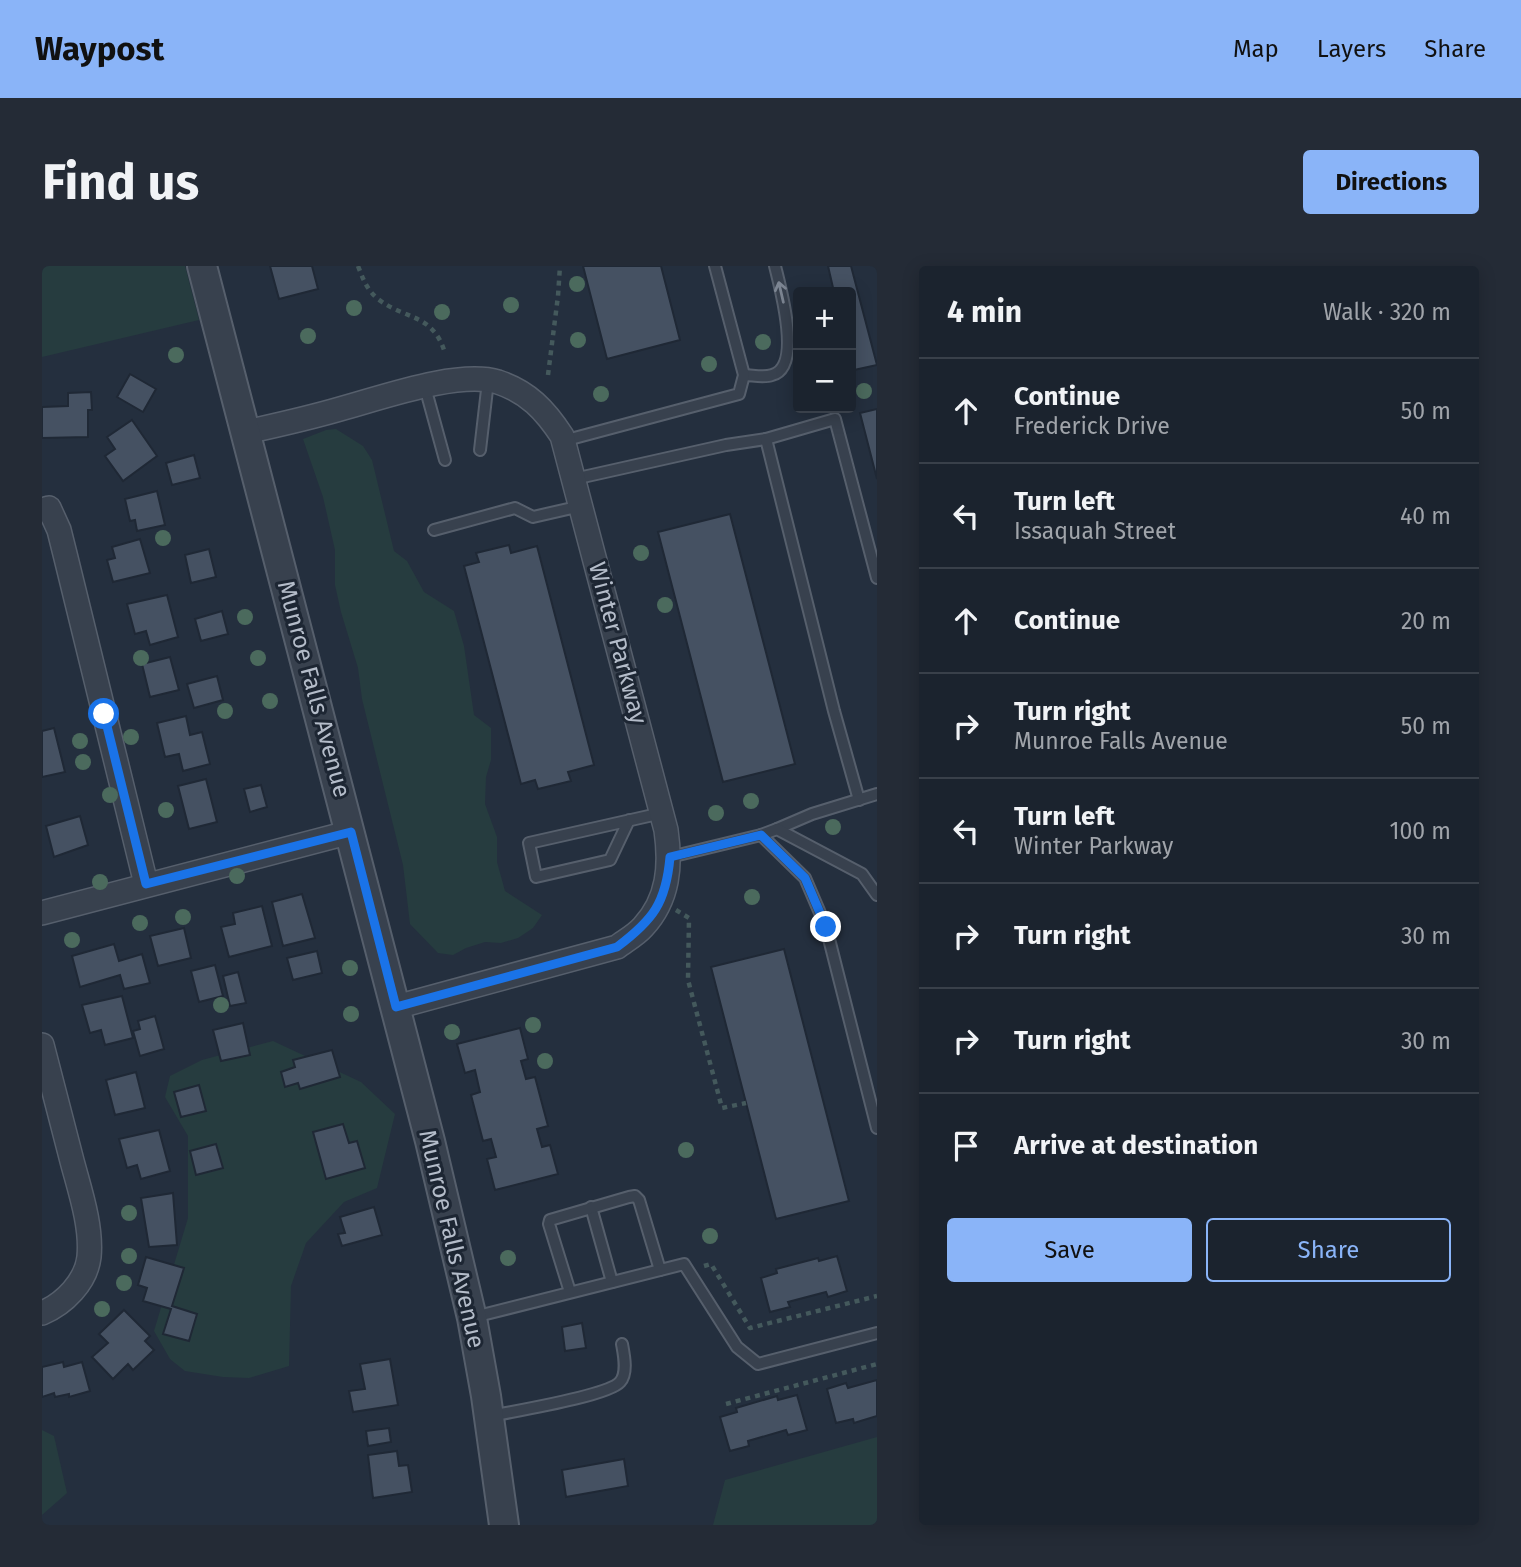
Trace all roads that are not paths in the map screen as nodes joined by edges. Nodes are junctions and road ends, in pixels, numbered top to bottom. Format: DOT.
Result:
graph roads {
  1 [pos="202,266"];
  2 [pos="715,266"];
  3 [pos="775,266"];
  4 [pos="744,375"];
  5 [pos="488,381"];
  6 [pos="425,387"];
  7 [pos="246,432"];
  8 [pos="766,439"];
  9 [pos="563,442"];
  10 [pos="480,450"];
  11 [pos="445,460"];
  12 [pos="574,479"];
  13 [pos="581,506"];
  14 [pos="42,510"];
  15 [pos="434,530"];
  16 [pos="877,579"];
  17 [pos="877,794"];
  18 [pos="859,800"];
  19 [pos="662,813"];
  20 [pos="629,820"];
  21 [pos="777,829"];
  22 [pos="351,832"];
  23 [pos="761,835"];
  24 [pos="670,857"];
  25 [pos="146,884"];
  26 [pos="877,895"];
  27 [pos="42,913"];
  28 [pos="396,1007"];
  29 [pos="42,1045"];
  30 [pos="877,1128"];
  31 [pos="591,1207"];
  32 [pos="660,1270"];
  33 [pos="612,1282"];
  34 [pos="570,1293"];
  35 [pos="42,1313"];
  36 [pos="472,1318"];
  37 [pos="877,1333"];
  38 [pos="622,1344"];
  39 [pos="489,1417"];
  40 [pos="504,1525"];
  1 -- 7 [label="street, Munroe Falls Avenue"];
  2 -- 4 [label="lane"];
  4 -- 3 [label="lane, one-way"];
  4 -- 9 [label="lane"];
  5 -- 6 [label="street, Winter Parkway"];
  5 -- 9 [label="street, Winter Parkway"];
  5 -- 10 [label="lane"];
  6 -- 7 [label="street, Winter Parkway"];
  6 -- 11 [label="lane"];
  7 -- 22 [label="street, Munroe Falls Avenue"];
  8 -- 12 [label="lane"];
  8 -- 16 [label="lane"];
  8 -- 18 [label="lane"];
  9 -- 12 [label="street, Winter Parkway"];
  12 -- 13 [label="street, Winter Parkway"];
  13 -- 15 [label="lane"];
  13 -- 19 [label="street, Winter Parkway"];
  14 -- 25 [label="street"];
  17 -- 18 [label="lane"];
  18 -- 21 [label="lane"];
  19 -- 20 [label="lane"];
  19 -- 24 [label="street, Winter Parkway"];
  20 -- 20 [label="lane"];
  21 -- 23 [label="lane"];
  21 -- 26 [label="lane"];
  22 -- 25 [label="street"];
  22 -- 28 [label="street, Munroe Falls Avenue"];
  23 -- 24 [label="lane"];
  23 -- 30 [label="lane"];
  24 -- 28 [label="street, Winter Parkway"];
  25 -- 27 [label="street"];
  28 -- 36 [label="street, Munroe Falls Avenue"];
  29 -- 35 [label="street"];
  31 -- 32 [label="lane"];
  31 -- 33 [label="lane"];
  31 -- 34 [label="lane"];
  32 -- 33 [label="lane"];
  32 -- 37 [label="lane"];
  33 -- 34 [label="lane"];
  34 -- 36 [label="lane"];
  36 -- 39 [label="street, Munroe Falls Avenue"];
  38 -- 39 [label="lane"];
  39 -- 40 [label="street, Munroe Falls Avenue"];
}
